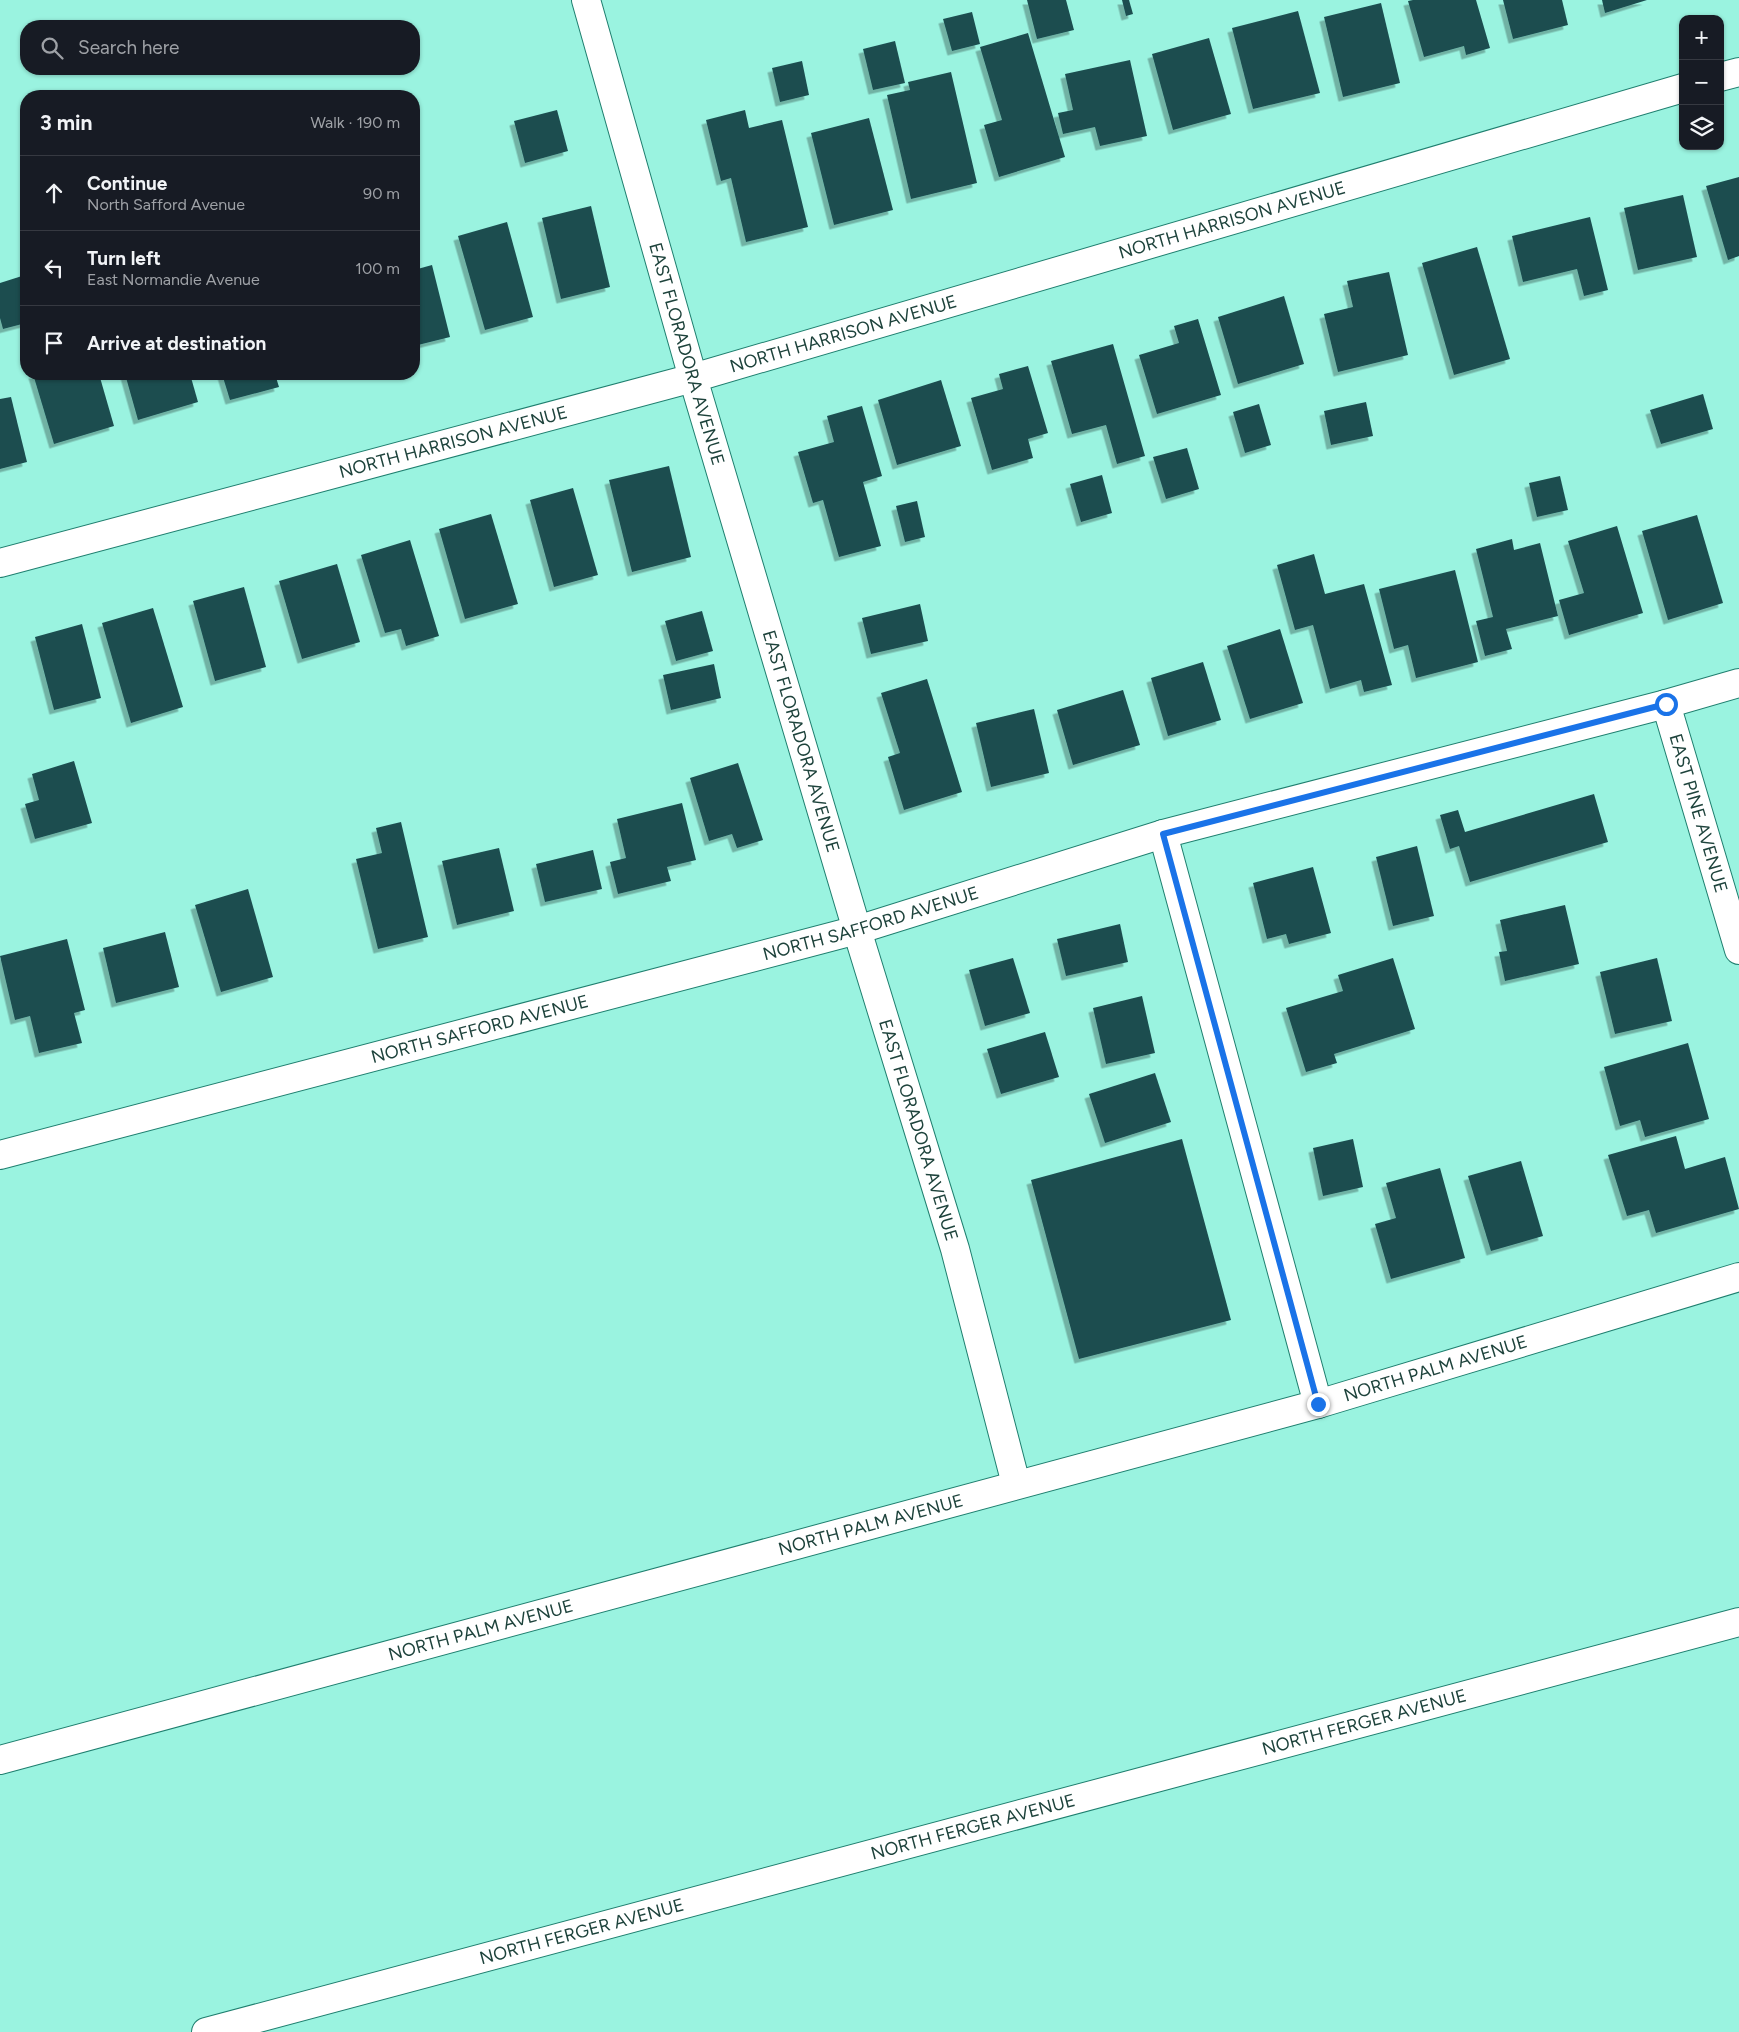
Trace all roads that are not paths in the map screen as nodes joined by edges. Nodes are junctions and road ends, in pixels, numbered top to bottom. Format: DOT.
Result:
graph roads {
  1 [pos="586,0"];
  2 [pos="1739,72"];
  3 [pos="1724,76"];
  4 [pos="1679,89"];
  5 [pos="693,378"];
  6 [pos="0,564"];
  7 [pos="1739,682"];
  8 [pos="1666,704"];
  9 [pos="1163,834"];
  10 [pos="856,930"];
  11 [pos="1739,950"];
  12 [pos="0,1154"];
  13 [pos="1739,1278"];
  14 [pos="1318,1404"];
  15 [pos="1016,1484"];
  16 [pos="1739,1622"];
  17 [pos="0,1760"];
  18 [pos="206,2032"];
  1 -- 5 [label="street, EAST FLORADORA AVENUE"];
  2 -- 3 [label="street"];
  4 -- 5 [label="street, NORTH HARRISON AVENUE"];
  5 -- 6 [label="street, NORTH HARRISON AVENUE"];
  5 -- 10 [label="street, EAST FLORADORA AVENUE"];
  7 -- 8 [label="street, NORTH SAFFORD AVENUE"];
  8 -- 9 [label="street, NORTH SAFFORD AVENUE"];
  8 -- 11 [label="street, EAST PINE AVENUE"];
  9 -- 10 [label="street, NORTH SAFFORD AVENUE"];
  9 -- 14 [label="street"];
  10 -- 12 [label="street, NORTH SAFFORD AVENUE"];
  10 -- 15 [label="street, EAST FLORADORA AVENUE"];
  13 -- 14 [label="street, NORTH PALM AVENUE"];
  14 -- 15 [label="street, NORTH PALM AVENUE"];
  15 -- 17 [label="street, NORTH PALM AVENUE"];
  16 -- 18 [label="street, NORTH FERGER AVENUE"];
}
